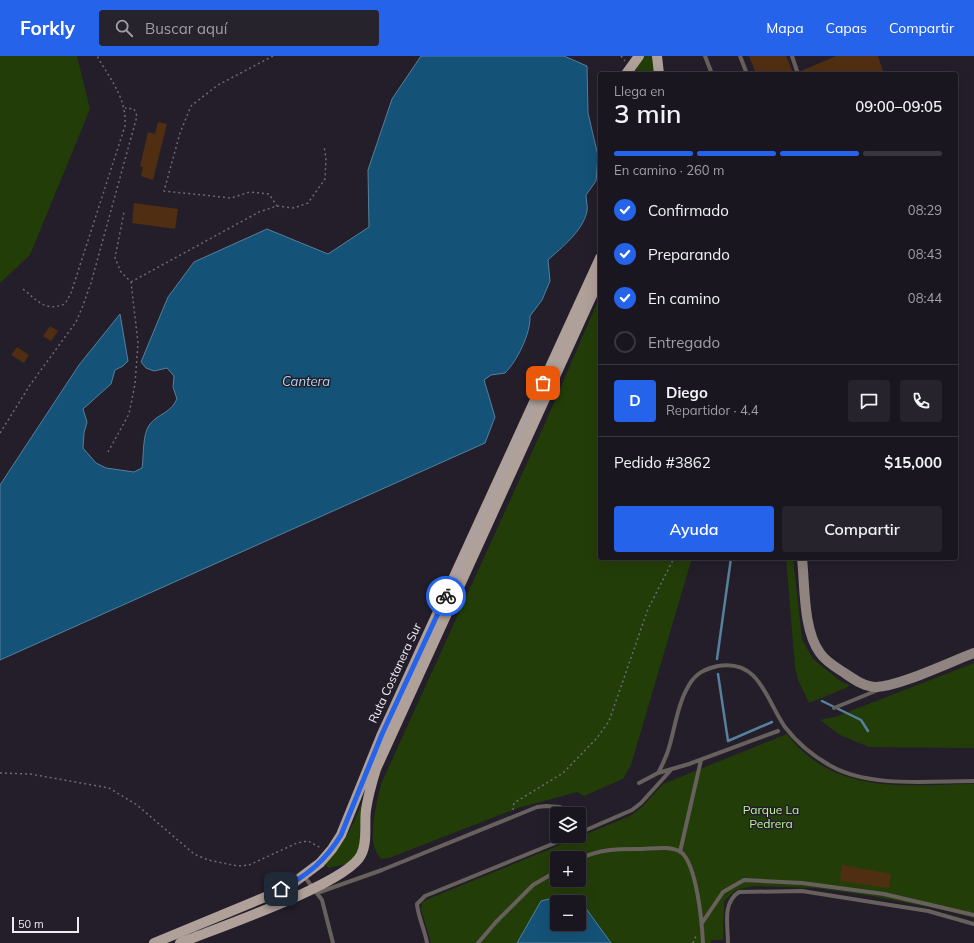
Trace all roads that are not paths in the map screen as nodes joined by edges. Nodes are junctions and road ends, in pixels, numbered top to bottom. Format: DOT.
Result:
graph roads {
  1 [pos="639,56"];
  2 [pos="657,56"];
  3 [pos="705,56"];
  4 [pos="740,56"];
  5 [pos="792,56"];
  6 [pos="627,72"];
  7 [pos="659,72"];
  8 [pos="711,72"];
  9 [pos="746,72"];
  10 [pos="797,72"];
  11 [pos="598,262"];
  12 [pos="598,282"];
  13 [pos="802,560"];
  14 [pos="974,653"];
  15 [pos="892,684"];
  16 [pos="834,708"];
  17 [pos="778,731"];
  18 [pos="701,760"];
  19 [pos="670,770"];
  20 [pos="658,773"];
  21 [pos="974,781"];
  22 [pos="639,783"];
  23 [pos="560,807"];
  24 [pos="586,830"];
  25 [pos="555,843"];
  26 [pos="680,852"];
  27 [pos="586,856"];
  28 [pos="304,876"];
  29 [pos="550,876"];
  30 [pos="315,891"];
  31 [pos="974,914"];
  32 [pos="702,923"];
  33 [pos="974,924"];
  34 [pos="154,943"];
  35 [pos="180,943"];
  36 [pos="333,943"];
  37 [pos="427,943"];
  38 [pos="478,943"];
  39 [pos="703,943"];
  40 [pos="728,943"];
  1 -- 6 [label="main road"];
  2 -- 7 [label="main road"];
  3 -- 8 [label="lane"];
  4 -- 9 [label="lane"];
  5 -- 10 [label="lane"];
  11 -- 28 [label="main road, Ruta Costanera Sur"];
  12 -- 30 [label="main road, Ruta Costanera Sur"];
  13 -- 15 [label="street"];
  14 -- 15 [label="street"];
  15 -- 16 [label="lane"];
  17 -- 18 [label="lane"];
  18 -- 19 [label="lane"];
  18 -- 26 [label="lane"];
  19 -- 20 [label="lane"];
  19 -- 24 [label="lane"];
  20 -- 21 [label="lane"];
  20 -- 22 [label="lane"];
  23 -- 30 [label="lane"];
  25 -- 37 [label="lane"];
  26 -- 27 [label="lane"];
  26 -- 32 [label="lane"];
  28 -- 30 [label="lane"];
  28 -- 34 [label="main road, Ruta Costanera Sur"];
  29 -- 38 [label="lane"];
  30 -- 35 [label="main road, Ruta Costanera Sur"];
  30 -- 36 [label="lane"];
  31 -- 32 [label="lane"];
  32 -- 39 [label="lane"];
  33 -- 40 [label="lane"];
}
